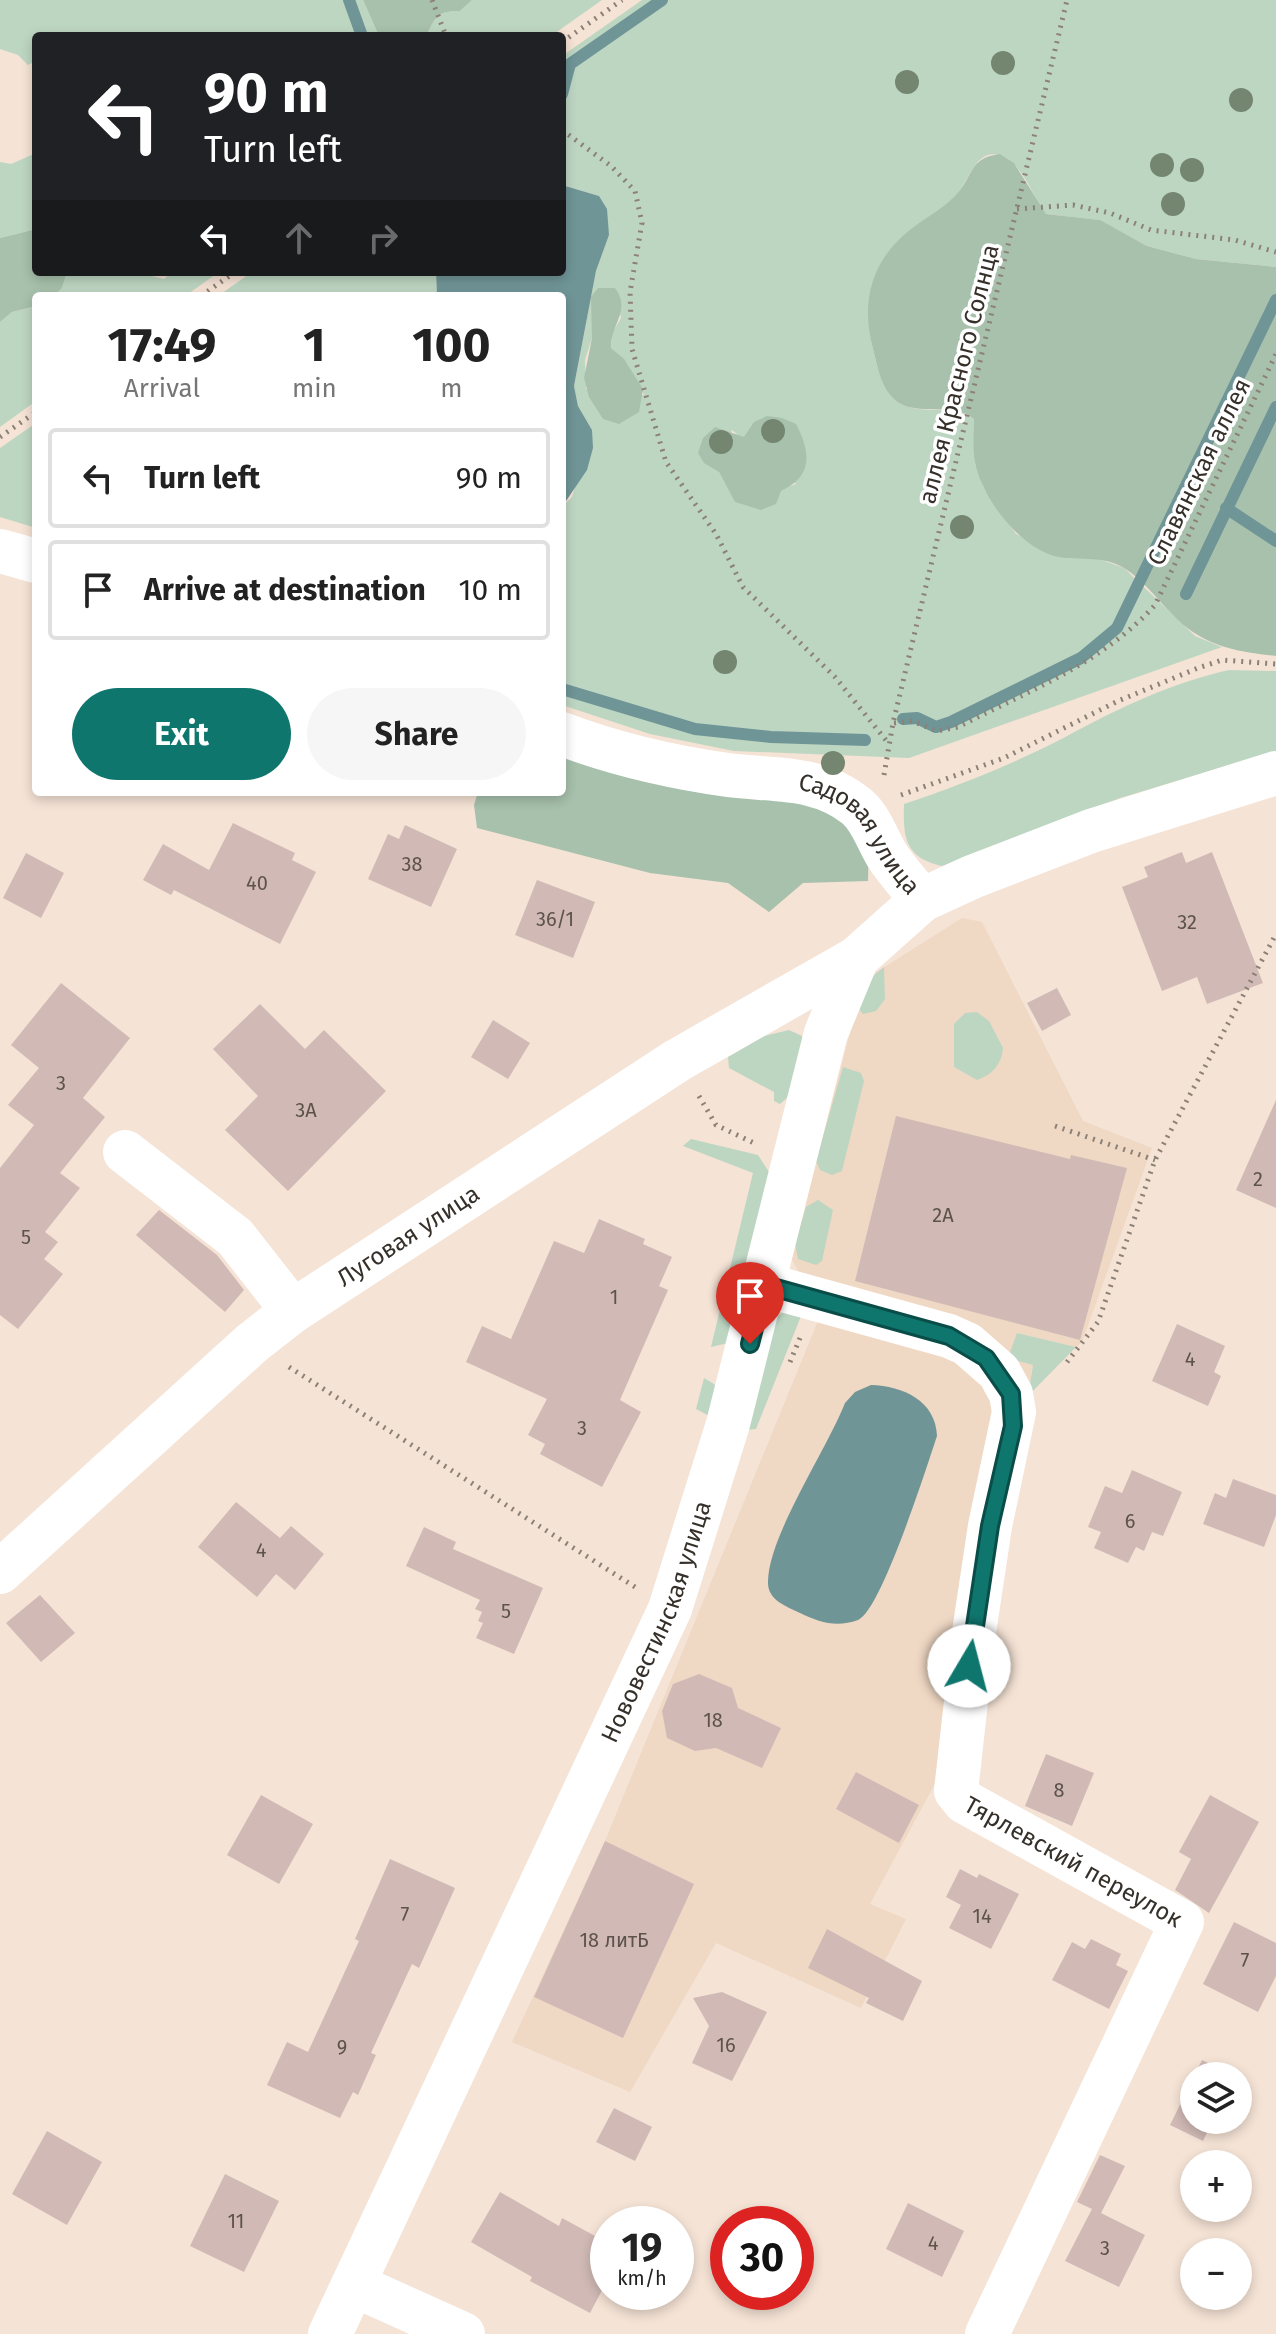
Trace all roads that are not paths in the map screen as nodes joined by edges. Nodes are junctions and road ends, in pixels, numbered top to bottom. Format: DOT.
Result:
graph roads {
  1 [pos="0,551"];
  2 [pos="32,560"];
  3 [pos="566,735"];
  4 [pos="1276,773"];
  5 [pos="922,900"];
  6 [pos="857,958"];
  7 [pos="125,1152"];
  8 [pos="765,1285"];
  9 [pos="293,1311"];
  10 [pos="0,1572"];
  11 [pos="354,2285"];
  12 [pos="330,2334"];
  13 [pos="463,2334"];
  14 [pos="987,2334"];
  1 -- 2 [label="street"];
  3 -- 5 [label="street, Садовая улица"];
  4 -- 5 [label="street, Садовая улица"];
  5 -- 6 [label="street, Нововестинская улица"];
  6 -- 8 [label="street, Нововестинская улица"];
  6 -- 9 [label="street, Луговая улица"];
  7 -- 9 [label="street"];
  8 -- 11 [label="street, Нововестинская улица"];
  8 -- 14 [label="street, Тярлевский переулок"];
  9 -- 10 [label="street, Луговая улица"];
  11 -- 12 [label="street, Нововестинская улица"];
  11 -- 13 [label="street"];
}
